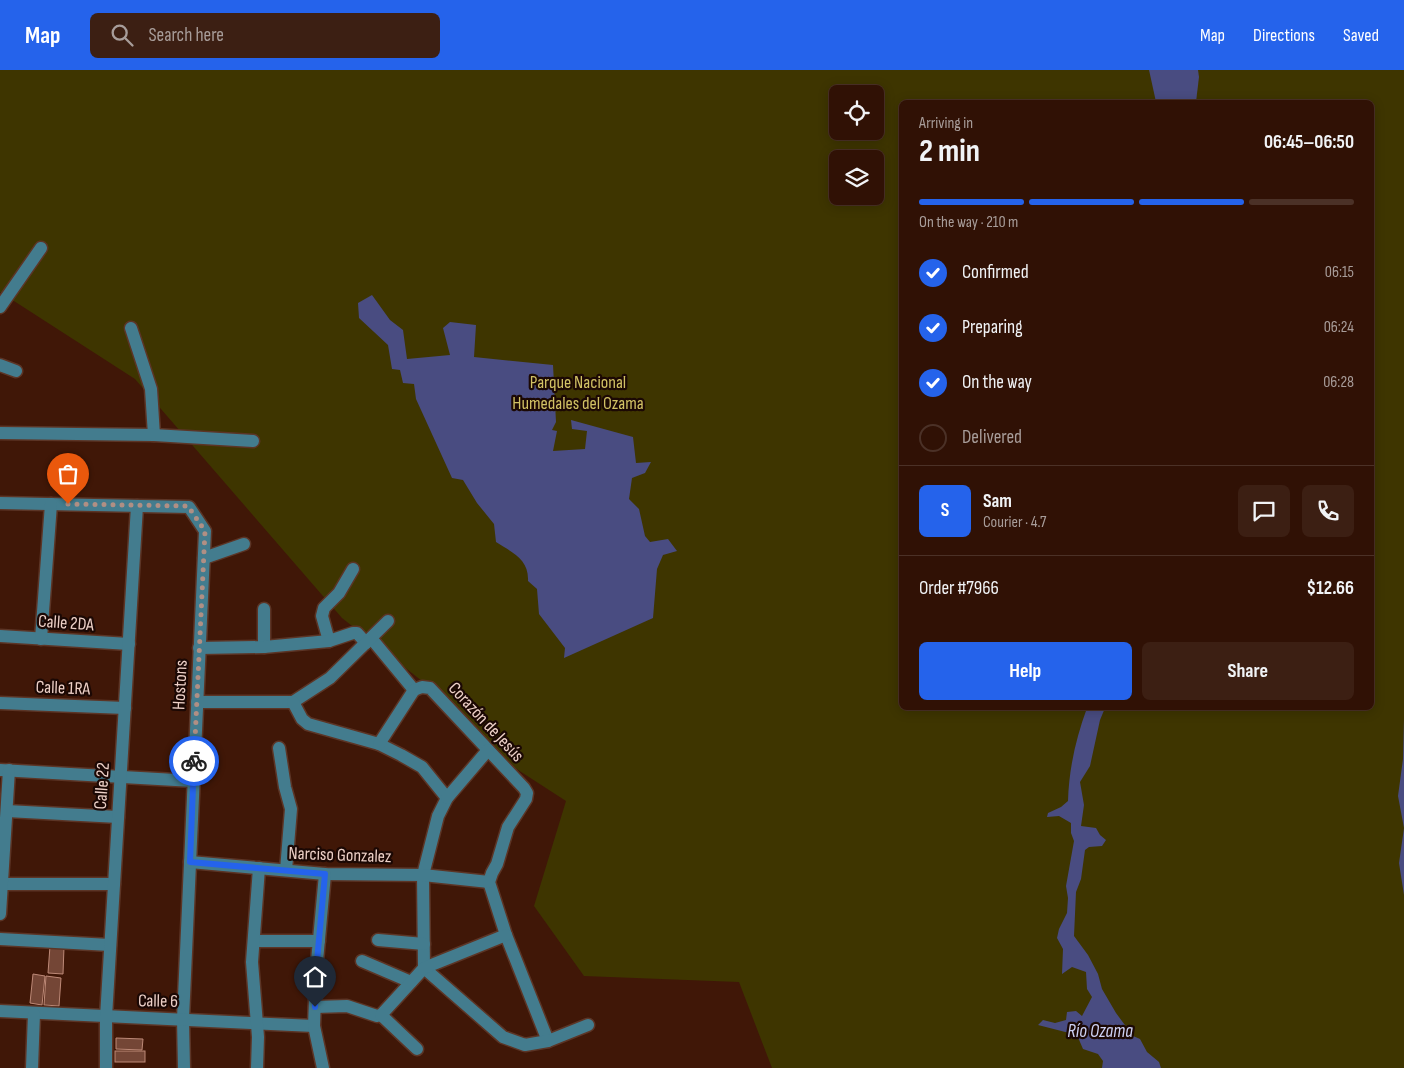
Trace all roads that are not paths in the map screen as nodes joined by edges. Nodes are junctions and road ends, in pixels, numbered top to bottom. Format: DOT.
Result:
graph roads {
  1 [pos="41,248"];
  2 [pos="0,306"];
  3 [pos="131,328"];
  4 [pos="0,365"];
  5 [pos="16,370"];
  6 [pos="0,433"];
  7 [pos="154,435"];
  8 [pos="253,441"];
  9 [pos="0,503"];
  10 [pos="51,504"];
  11 [pos="138,506"];
  12 [pos="244,544"];
  13 [pos="204,558"];
  14 [pos="353,569"];
  15 [pos="264,609"];
  16 [pos="388,621"];
  17 [pos="0,636"];
  18 [pos="41,639"];
  19 [pos="329,641"];
  20 [pos="368,641"];
  21 [pos="129,644"];
  22 [pos="264,647"];
  23 [pos="199,648"];
  24 [pos="414,690"];
  25 [pos="197,702"];
  26 [pos="293,702"];
  27 [pos="0,703"];
  28 [pos="125,708"];
  29 [pos="379,744"];
  30 [pos="279,748"];
  31 [pos="488,750"];
  32 [pos="4,770"];
  33 [pos="121,777"];
  34 [pos="193,781"];
  35 [pos="446,798"];
  36 [pos="7,811"];
  37 [pos="118,817"];
  38 [pos="190,862"];
  39 [pos="259,868"];
  40 [pos="286,870"];
  41 [pos="325,874"];
  42 [pos="423,875"];
  43 [pos="489,882"];
  44 [pos="2,884"];
  45 [pos="114,884"];
  46 [pos="0,914"];
  47 [pos="506,935"];
  48 [pos="0,940"];
  49 [pos="378,940"];
  50 [pos="254,941"];
  51 [pos="319,941"];
  52 [pos="424,944"];
  53 [pos="110,945"];
  54 [pos="362,961"];
  55 [pos="424,968"];
  56 [pos="411,982"];
  57 [pos="315,1007"];
  58 [pos="0,1012"];
  59 [pos="34,1014"];
  60 [pos="381,1015"];
  61 [pos="106,1017"];
  62 [pos="183,1019"];
  63 [pos="257,1023"];
  64 [pos="588,1025"];
  65 [pos="314,1026"];
  66 [pos="548,1041"];
  67 [pos="417,1050"];
  68 [pos="32,1068"];
  69 [pos="106,1068"];
  70 [pos="184,1068"];
  71 [pos="257,1068"];
  72 [pos="322,1068"];
  1 -- 2 [label="street"];
  3 -- 7 [label="street"];
  4 -- 5 [label="street"];
  6 -- 7 [label="street"];
  7 -- 8 [label="street"];
  9 -- 10 [label="street"];
  10 -- 11 [label="street"];
  10 -- 18 [label="street"];
  11 -- 13 [label="street, Hostons"];
  11 -- 21 [label="street, Calle 22"];
  12 -- 13 [label="street"];
  13 -- 23 [label="street, Hostons"];
  14 -- 19 [label="street"];
  15 -- 22 [label="street"];
  16 -- 20 [label="street"];
  17 -- 18 [label="street, Calle 2DA"];
  18 -- 21 [label="street, Calle 2DA"];
  19 -- 20 [label="street"];
  19 -- 22 [label="street"];
  20 -- 24 [label="street"];
  20 -- 26 [label="street"];
  21 -- 28 [label="street, Calle 22"];
  22 -- 23 [label="street"];
  23 -- 25 [label="street, Hostons"];
  24 -- 29 [label="street"];
  24 -- 31 [label="street, Corazón de Jesús"];
  25 -- 26 [label="street"];
  25 -- 34 [label="street, Hostons"];
  26 -- 29 [label="street"];
  27 -- 28 [label="street, Calle 1RA"];
  28 -- 33 [label="street, Calle 22"];
  29 -- 35 [label="street"];
  30 -- 40 [label="street"];
  31 -- 35 [label="street"];
  31 -- 43 [label="street, Corazón de Jesús"];
  32 -- 33 [label="street"];
  32 -- 36 [label="street"];
  33 -- 34 [label="street"];
  33 -- 37 [label="street, Calle 22"];
  34 -- 38 [label="street, Hostons"];
  35 -- 42 [label="street"];
  36 -- 37 [label="street"];
  36 -- 44 [label="street"];
  37 -- 45 [label="street, Calle 22"];
  38 -- 39 [label="street, Narciso Gonzalez"];
  38 -- 62 [label="street, Hostons"];
  39 -- 40 [label="street, Narciso Gonzalez"];
  39 -- 50 [label="street"];
  40 -- 41 [label="street, Narciso Gonzalez"];
  41 -- 42 [label="street, Narciso Gonzalez"];
  41 -- 51 [label="street"];
  42 -- 43 [label="street, Narciso Gonzalez"];
  42 -- 52 [label="street"];
  43 -- 47 [label="street"];
  44 -- 45 [label="street"];
  44 -- 46 [label="street"];
  45 -- 53 [label="street, Calle 22"];
  47 -- 55 [label="street"];
  47 -- 66 [label="street"];
  48 -- 53 [label="street"];
  49 -- 52 [label="street"];
  50 -- 51 [label="street"];
  50 -- 63 [label="street"];
  51 -- 57 [label="street"];
  52 -- 55 [label="street"];
  53 -- 61 [label="street, Calle 22"];
  54 -- 56 [label="street"];
  55 -- 56 [label="street"];
  55 -- 66 [label="street"];
  56 -- 60 [label="street"];
  57 -- 60 [label="street"];
  57 -- 65 [label="street"];
  58 -- 59 [label="street, Calle 6"];
  59 -- 61 [label="street, Calle 6"];
  59 -- 68 [label="street"];
  60 -- 67 [label="street"];
  61 -- 62 [label="street, Calle 6"];
  61 -- 69 [label="street, Calle 22"];
  62 -- 63 [label="street, Calle 6"];
  62 -- 70 [label="street, Hostons"];
  63 -- 65 [label="street, Calle 6"];
  63 -- 71 [label="street"];
  64 -- 66 [label="street"];
  65 -- 72 [label="street"];
}
